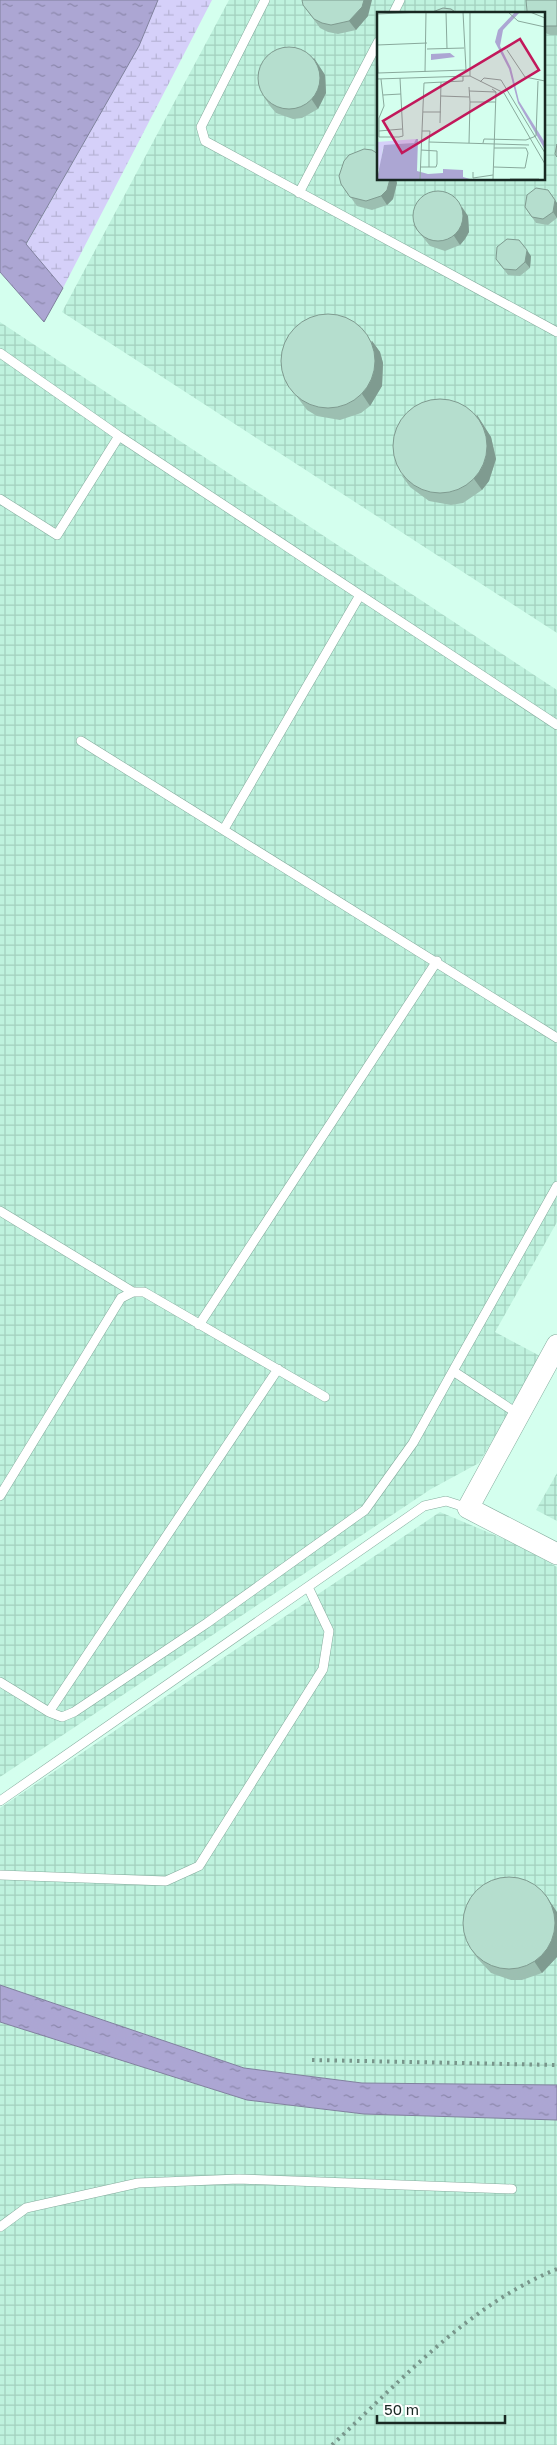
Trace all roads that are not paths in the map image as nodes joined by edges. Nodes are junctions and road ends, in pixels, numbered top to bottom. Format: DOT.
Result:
graph roads {
  1 [pos="265,0"];
  2 [pos="400,0"];
  3 [pos="394,12"];
  4 [pos="377,44"];
  5 [pos="299,193"];
  6 [pos="557,332"];
  7 [pos="0,353"];
  8 [pos="119,436"];
  9 [pos="0,499"];
  10 [pos="360,596"];
  11 [pos="557,725"];
  12 [pos="81,741"];
  13 [pos="224,829"];
  14 [pos="437,961"];
  15 [pos="557,1038"];
  16 [pos="557,1186"];
  17 [pos="0,1211"];
  18 [pos="133,1292"];
  19 [pos="199,1325"];
  20 [pos="557,1345"];
  21 [pos="278,1370"];
  22 [pos="453,1371"];
  23 [pos="325,1397"];
  24 [pos="518,1414"];
  25 [pos="0,1496"];
  26 [pos="468,1508"];
  27 [pos="557,1554"];
  28 [pos="308,1587"];
  29 [pos="0,1682"];
  30 [pos="49,1712"];
  31 [pos="0,1801"];
  32 [pos="0,1875"];
  33 [pos="512,2189"];
  34 [pos="0,2227"];
  1 -- 5 [label="lane"];
  2 -- 3 [label="lane"];
  4 -- 5 [label="lane"];
  5 -- 6 [label="lane"];
  7 -- 8 [label="lane"];
  8 -- 9 [label="lane"];
  8 -- 10 [label="lane"];
  10 -- 11 [label="lane"];
  10 -- 13 [label="lane"];
  12 -- 13 [label="lane"];
  13 -- 14 [label="lane"];
  14 -- 15 [label="lane"];
  14 -- 19 [label="lane"];
  16 -- 22 [label="lane"];
  17 -- 18 [label="lane"];
  18 -- 19 [label="lane"];
  18 -- 25 [label="lane"];
  19 -- 21 [label="lane"];
  20 -- 24 [label="street"];
  21 -- 23 [label="lane"];
  21 -- 30 [label="lane"];
  22 -- 24 [label="lane"];
  22 -- 30 [label="lane"];
  24 -- 26 [label="street"];
  26 -- 27 [label="street"];
  26 -- 28 [label="lane"];
  28 -- 31 [label="lane"];
  28 -- 32 [label="lane"];
  29 -- 30 [label="lane"];
  33 -- 34 [label="lane"];
}
